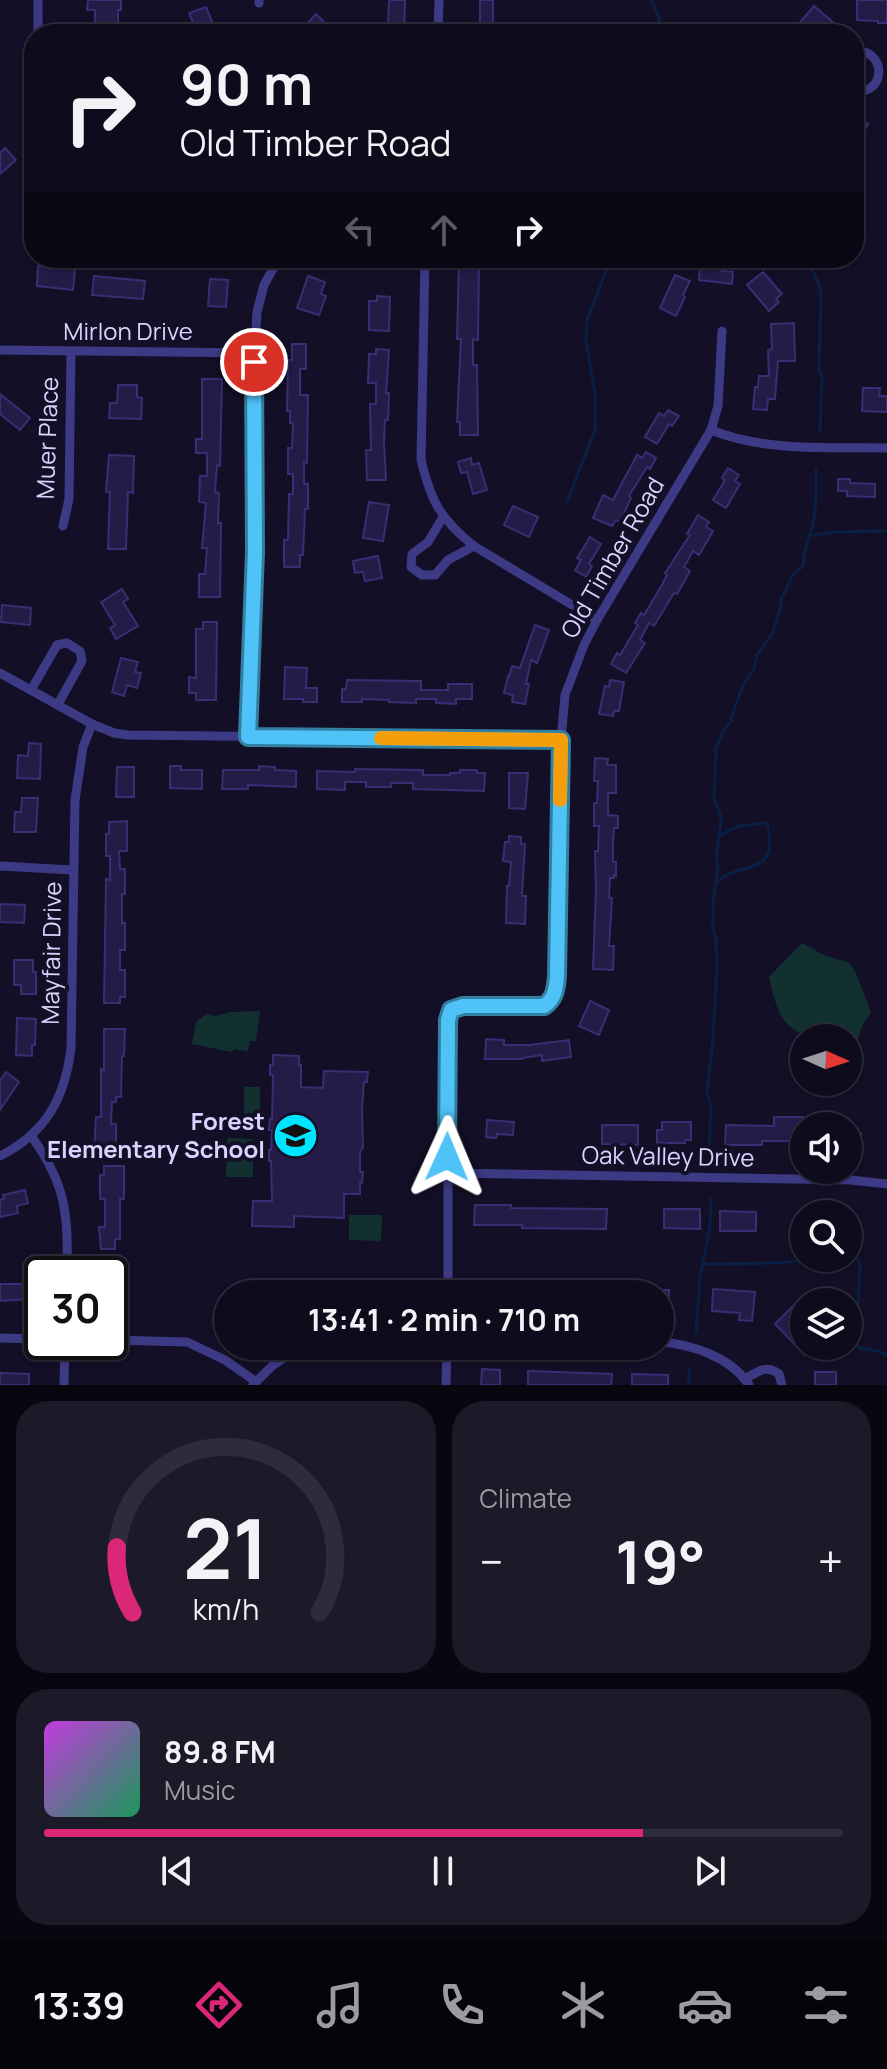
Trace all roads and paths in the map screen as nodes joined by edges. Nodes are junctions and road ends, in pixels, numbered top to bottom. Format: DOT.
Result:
graph roads {
  1 [pos="38,0"];
  2 [pos="439,0"];
  3 [pos="38,24"];
  4 [pos="438,24"];
  5 [pos="864,52"];
  6 [pos="884,67"];
  7 [pos="864,92"];
  8 [pos="273,268"];
  9 [pos="425,268"];
  10 [pos="722,331"];
  11 [pos="0,350"];
  12 [pos="71,352"];
  13 [pos="255,353"];
  14 [pos="711,430"];
  15 [pos="887,448"];
  16 [pos="443,517"];
  17 [pos="63,526"];
  18 [pos="474,546"];
  19 [pos="597,620"];
  20 [pos="0,673"];
  21 [pos="31,690"];
  22 [pos="58,704"];
  23 [pos="92,724"];
  24 [pos="248,737"];
  25 [pos="561,740"];
  26 [pos="0,866"];
  27 [pos="73,870"];
  28 [pos="32,1137"];
  29 [pos="0,1156"];
  30 [pos="447,1173"];
  31 [pos="887,1184"];
  32 [pos="67,1256"];
  33 [pos="448,1280"];
  34 [pos="0,1338"];
  35 [pos="24,1339"];
  36 [pos="128,1340"];
  37 [pos="674,1344"];
  38 [pos="65,1360"];
  39 [pos="281,1360"];
  40 [pos="447,1360"];
  41 [pos="747,1382"];
  42 [pos="254,1383"];
  43 [pos="64,1385"];
  44 [pos="446,1385"];
  45 [pos="782,1385"];
  1 -- 3 [label="street"];
  2 -- 4 [label="street"];
  5 -- 6 [label="street"];
  6 -- 7 [label="street"];
  8 -- 13 [label="street"];
  9 -- 16 [label="street"];
  10 -- 14 [label="street, Old Timber Road"];
  11 -- 12 [label="street, Mirlon Drive"];
  12 -- 13 [label="street, Mirlon Drive"];
  12 -- 17 [label="street, Muer Place"];
  13 -- 24 [label="street"];
  14 -- 15 [label="street"];
  14 -- 19 [label="street, Old Timber Road"];
  16 -- 18 [label="street"];
  16 -- 18 [label="street"];
  18 -- 19 [label="street"];
  19 -- 25 [label="street, Old Timber Road"];
  20 -- 21 [label="street"];
  21 -- 22 [label="street"];
  21 -- 22 [label="street"];
  22 -- 23 [label="street"];
  23 -- 24 [label="street"];
  23 -- 27 [label="street, Mayfair Drive"];
  24 -- 25 [label="street"];
  25 -- 30 [label="street, Old Timber Road"];
  26 -- 27 [label="street"];
  27 -- 28 [label="street, Mayfair Drive"];
  28 -- 29 [label="street, Mayfair Drive"];
  28 -- 32 [label="street"];
  30 -- 31 [label="street, Oak Valley Drive"];
  30 -- 33 [label="street, Old Timber Road"];
  34 -- 35 [label="street"];
  36 -- 42 [label="street"];
  37 -- 41 [label="street"];
  38 -- 43 [label="street"];
  39 -- 42 [label="street"];
  40 -- 44 [label="street"];
  41 -- 45 [label="street"];
}
